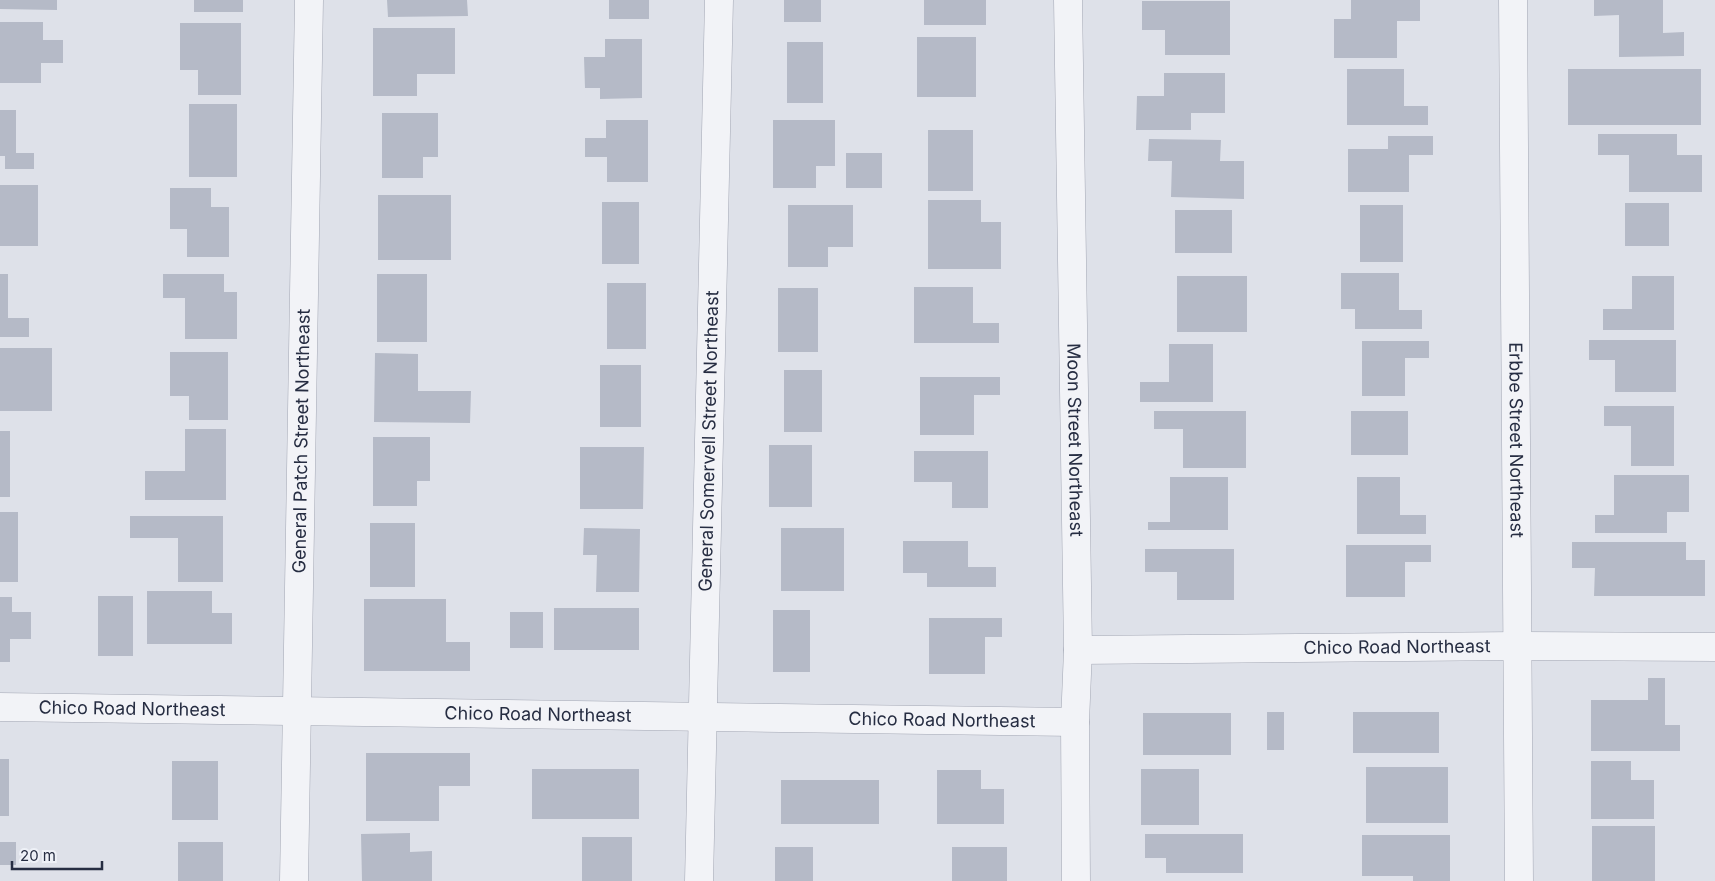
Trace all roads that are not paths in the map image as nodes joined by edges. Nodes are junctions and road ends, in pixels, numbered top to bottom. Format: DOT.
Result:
graph roads {
  1 [pos="309,0"];
  2 [pos="719,0"];
  3 [pos="1068,0"];
  4 [pos="1513,0"];
  5 [pos="1517,646"];
  6 [pos="1715,647"];
  7 [pos="1078,650"];
  8 [pos="0,707"];
  9 [pos="296,711"];
  10 [pos="701,717"];
  11 [pos="1075,722"];
  12 [pos="294,881"];
  13 [pos="698,881"];
  14 [pos="1076,881"];
  15 [pos="1519,881"];
  1 -- 9 [label="street, General Patch Street Northeast"];
  2 -- 10 [label="street, General Somervell Street Northeast"];
  3 -- 7 [label="street, Moon Street Northeast"];
  4 -- 5 [label="street, Erbbe Street Northeast"];
  5 -- 6 [label="street, Chico Road Northeast"];
  5 -- 7 [label="street, Chico Road Northeast"];
  5 -- 15 [label="street, Erbbe Street Northeast"];
  7 -- 11 [label="street, Moon Street Northeast"];
  8 -- 9 [label="street, Chico Road Northeast"];
  9 -- 10 [label="street, Chico Road Northeast"];
  9 -- 12 [label="street, General Patch Street Northeast"];
  10 -- 11 [label="street, Chico Road Northeast"];
  10 -- 13 [label="street, General Somervell Street Northeast"];
  11 -- 14 [label="street, Moon Street Northeast"];
}
